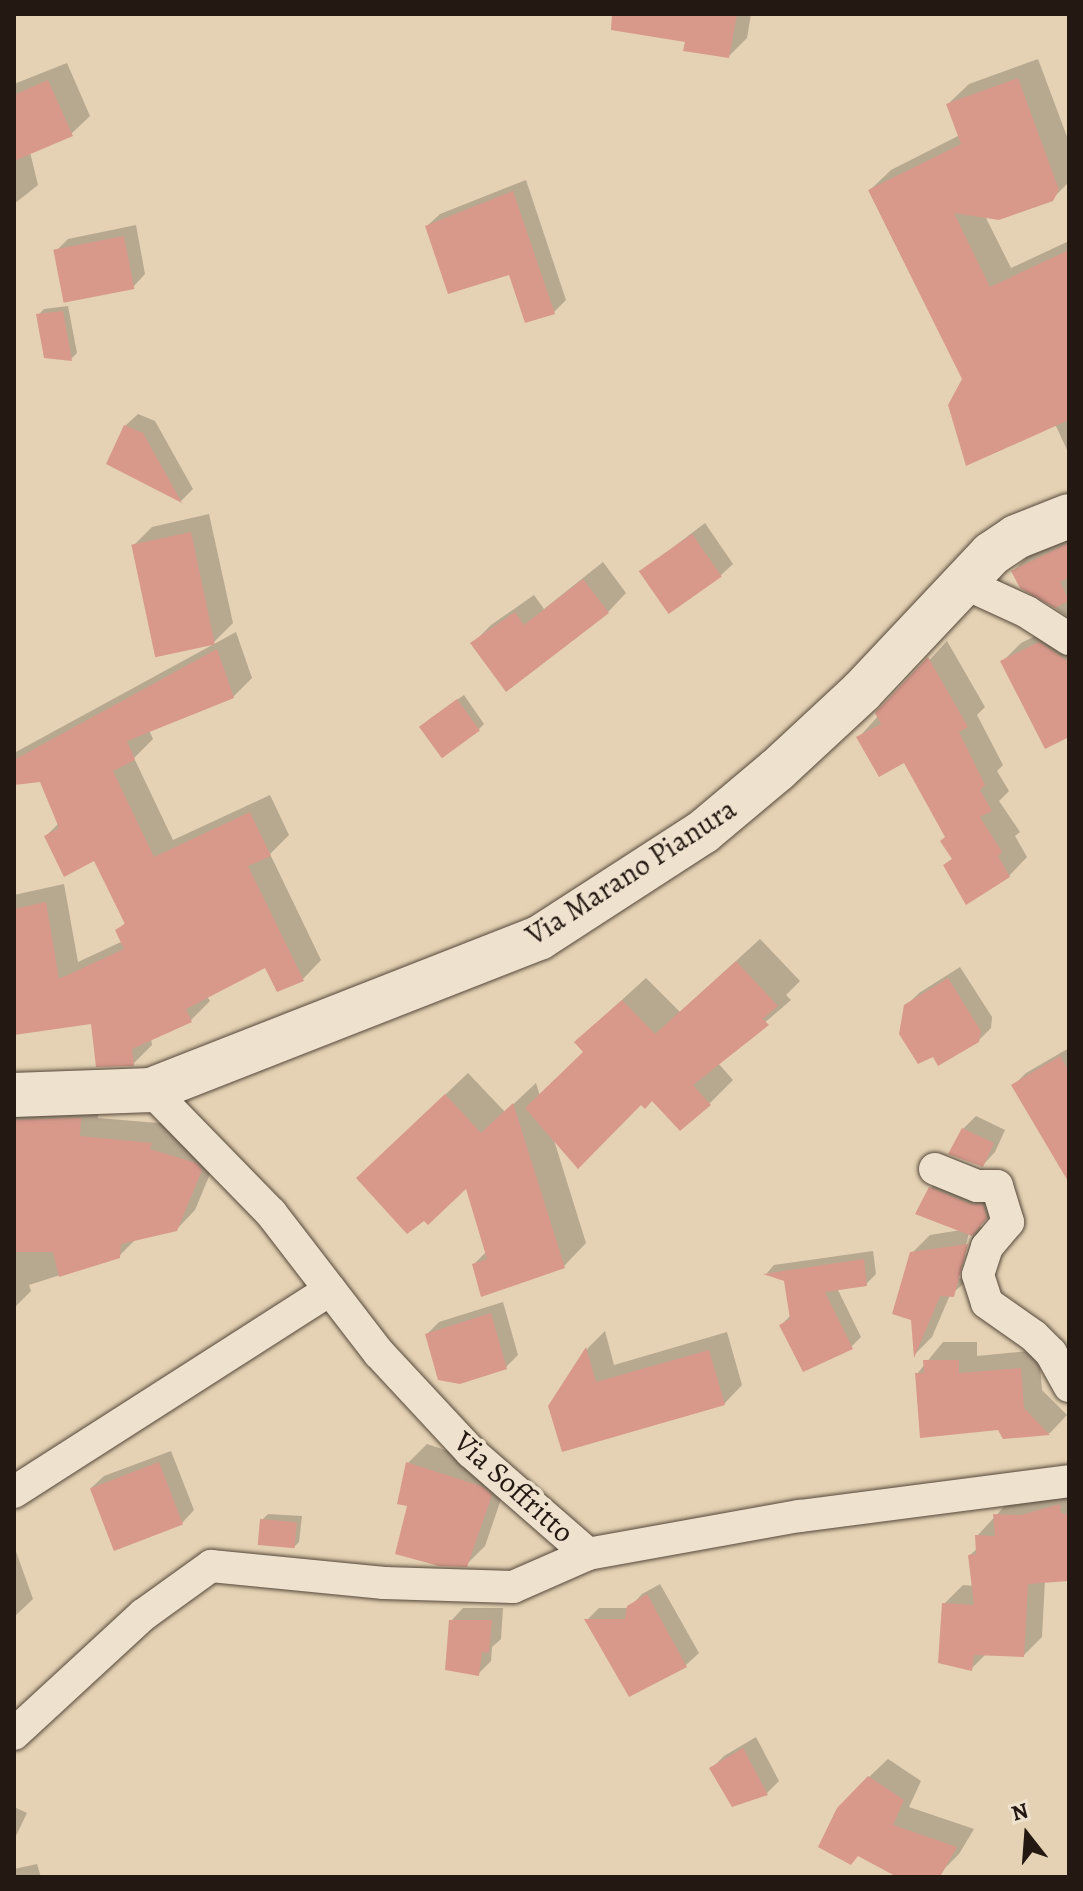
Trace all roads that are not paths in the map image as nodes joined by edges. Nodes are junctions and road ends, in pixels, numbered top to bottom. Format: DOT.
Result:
graph roads {
  1 [pos="1069,516"];
  2 [pos="964,583"];
  3 [pos="1069,639"];
  4 [pos="151,1090"];
  5 [pos="14,1095"];
  6 [pos="935,1169"];
  7 [pos="330,1290"];
  8 [pos="1069,1386"];
  9 [pos="1069,1481"];
  10 [pos="14,1492"];
  11 [pos="588,1554"];
  12 [pos="14,1734"];
  1 -- 2 [label="street, Via Marano Pianura"];
  2 -- 3 [label="street"];
  2 -- 4 [label="street, Via Marano Pianura"];
  4 -- 5 [label="street, Via Marano Pianura"];
  4 -- 7 [label="street, Via Soffritto"];
  6 -- 8 [label="street"];
  7 -- 10 [label="street"];
  7 -- 11 [label="street, Via Soffritto"];
  9 -- 11 [label="street, Via Soffritto"];
  11 -- 12 [label="street"];
}
